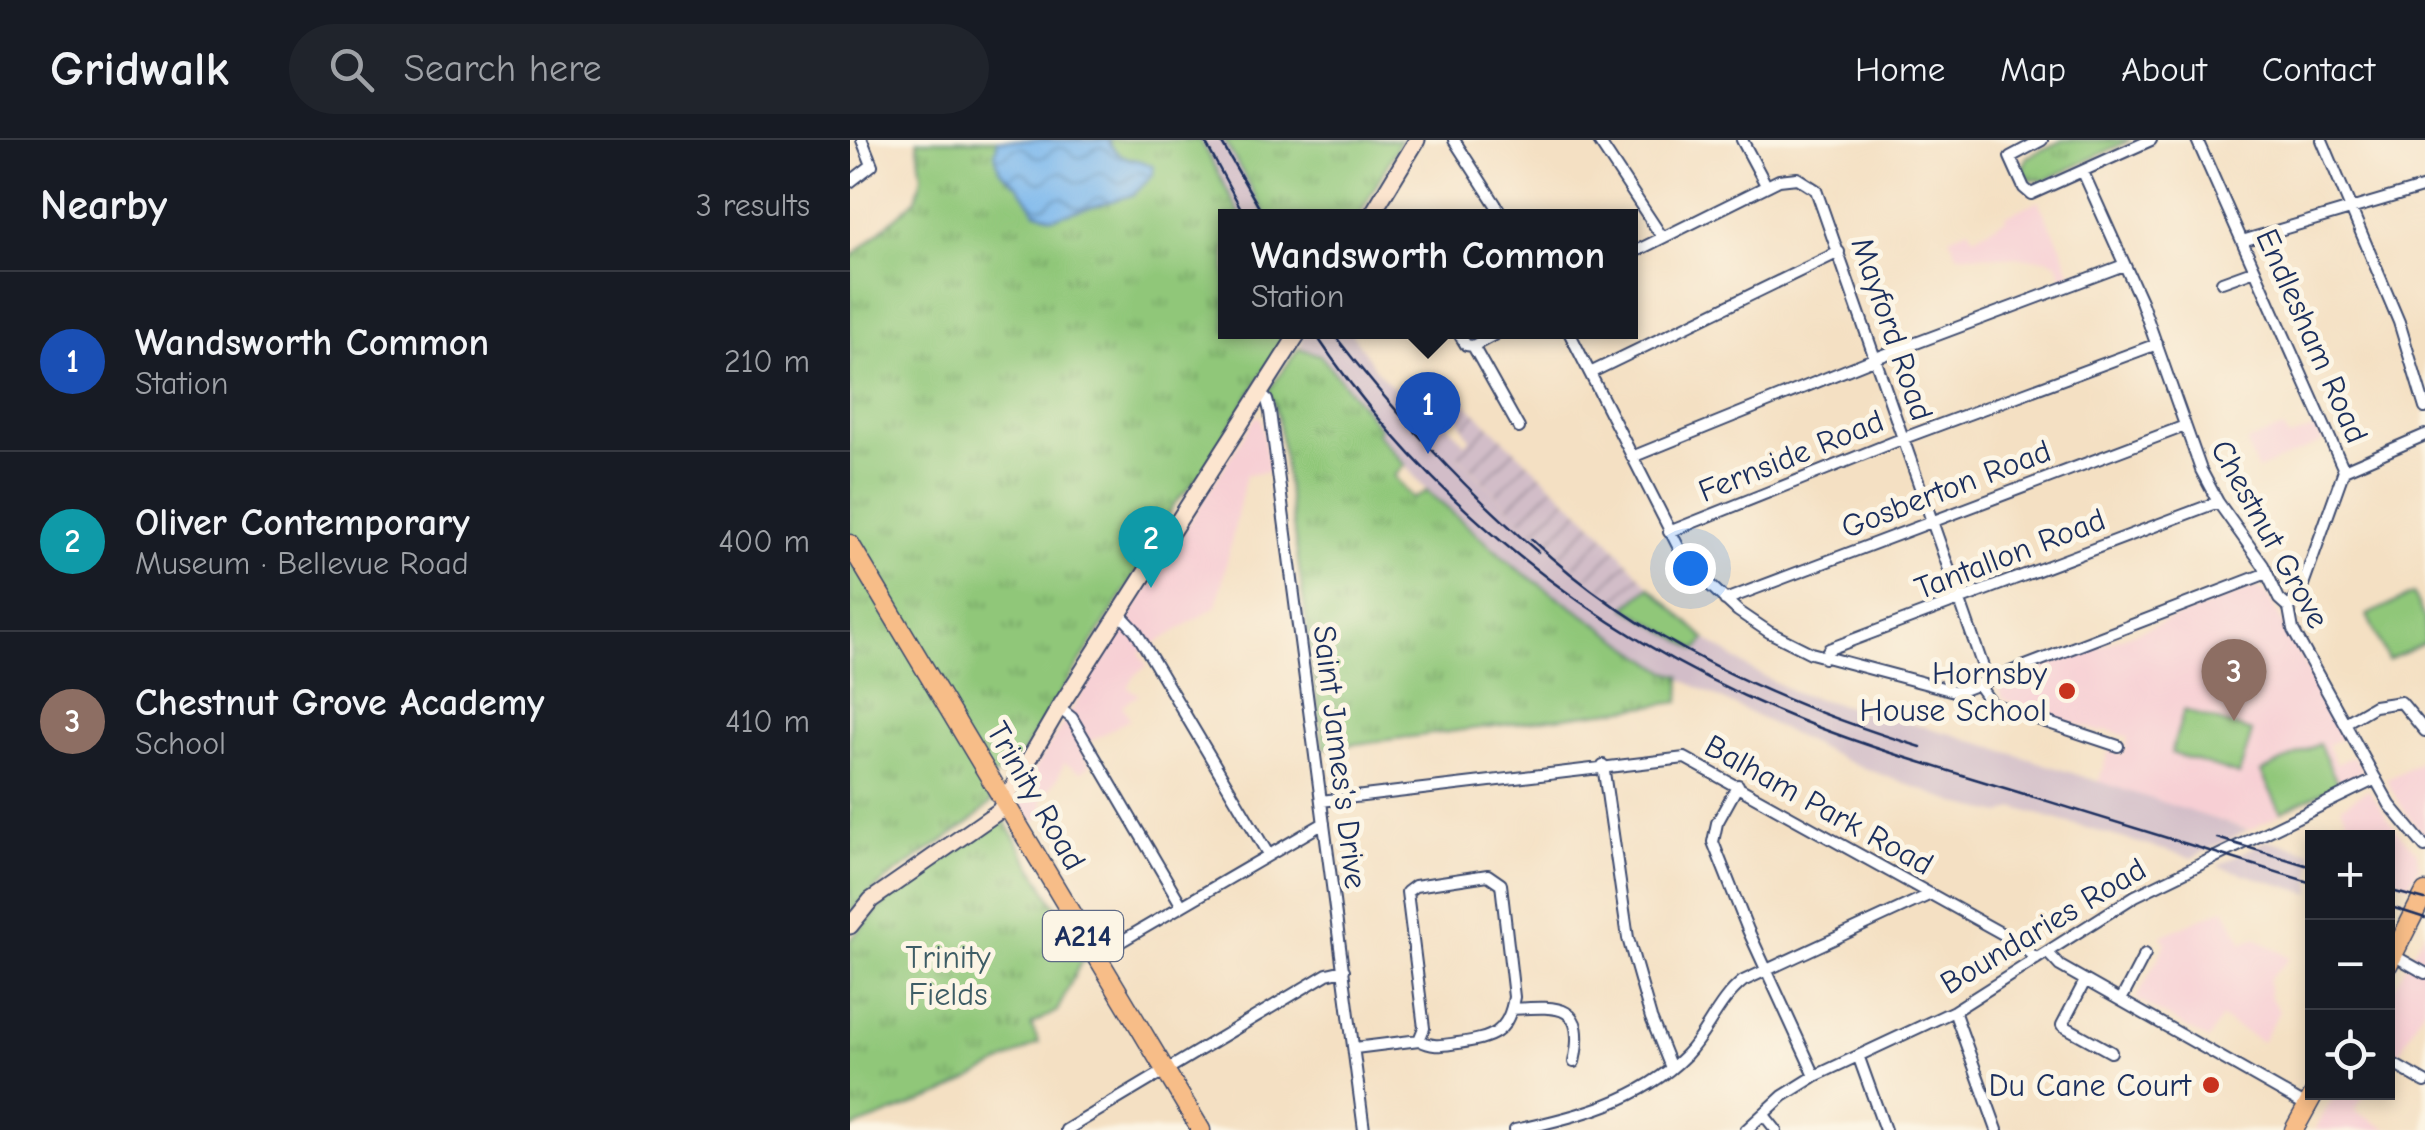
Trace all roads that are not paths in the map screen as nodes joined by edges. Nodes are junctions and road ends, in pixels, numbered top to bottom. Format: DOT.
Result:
graph roads {
  1 [pos="862,140"];
  2 [pos="1417,140"];
  3 [pos="1454,140"];
  4 [pos="1598,140"];
  5 [pos="1742,140"];
  6 [pos="2042,140"];
  7 [pos="2152,140"];
  8 [pos="2197,140"];
  9 [pos="2322,140"];
  10 [pos="2083,172"];
  11 [pos="850,182"];
  12 [pos="1766,185"];
  13 [pos="2425,188"];
  14 [pos="1379,209"];
  15 [pos="1499,209"];
  16 [pos="2353,210"];
  17 [pos="1662,237"];
  18 [pos="2242,241"];
  19 [pos="1638,250"];
  20 [pos="1839,252"];
  21 [pos="2124,264"];
  22 [pos="2255,270"];
  23 [pos="2222,282"];
  24 [pos="1294,339"];
  25 [pos="1462,339"];
  26 [pos="1486,339"];
  27 [pos="1574,339"];
  28 [pos="2158,344"];
  29 [pos="1473,346"];
  30 [pos="1876,358"];
  31 [pos="1590,372"];
  32 [pos="1260,394"];
  33 [pos="2425,408"];
  34 [pos="2185,426"];
  35 [pos="1518,428"];
  36 [pos="2425,435"];
  37 [pos="1904,438"];
  38 [pos="1632,457"];
  39 [pos="2344,470"];
  40 [pos="2218,502"];
  41 [pos="1932,520"];
  42 [pos="1669,532"];
  43 [pos="850,544"];
  44 [pos="2267,573"];
  45 [pos="1725,600"];
  46 [pos="1959,600"];
  47 [pos="2289,608"];
  48 [pos="1119,612"];
  49 [pos="1824,658"];
  50 [pos="1984,684"];
  51 [pos="1059,708"];
  52 [pos="2345,722"];
  53 [pos="2425,731"];
  54 [pos="2118,746"];
  55 [pos="1603,765"];
  56 [pos="2376,779"];
  57 [pos="1738,786"];
  58 [pos="1005,800"];
  59 [pos="1321,801"];
  60 [pos="1324,823"];
  61 [pos="2425,847"];
  62 [pos="1268,854"];
  63 [pos="2425,892"];
  64 [pos="1931,894"];
  65 [pos="1182,906"];
  66 [pos="850,926"];
  67 [pos="2395,950"];
  68 [pos="2047,952"];
  69 [pos="2146,954"];
  70 [pos="1096,957"];
  71 [pos="2036,959"];
  72 [pos="2395,962"];
  73 [pos="1767,969"];
  74 [pos="1344,970"];
  75 [pos="2425,972"];
  76 [pos="2085,981"];
  77 [pos="2120,1000"];
  78 [pos="1512,1009"];
  79 [pos="1954,1011"];
  80 [pos="1419,1040"];
  81 [pos="1355,1048"];
  82 [pos="2111,1052"];
  83 [pos="1859,1058"];
  84 [pos="1574,1062"];
  85 [pos="2395,1065"];
  86 [pos="1671,1068"];
  87 [pos="1165,1071"];
  88 [pos="1815,1076"];
  89 [pos="2425,1082"];
  90 [pos="2305,1098"];
  91 [pos="2310,1100"];
  92 [pos="1764,1115"];
  93 [pos="1066,1130"];
  94 [pos="1200,1130"];
  95 [pos="1364,1130"];
  96 [pos="1515,1130"];
  97 [pos="1746,1130"];
  98 [pos="1776,1130"];
  99 [pos="1885,1130"];
  100 [pos="1997,1130"];
  101 [pos="2294,1130"];
  1 -- 11 [label="street"];
  2 -- 14 [label="main road"];
  3 -- 15 [label="street"];
  4 -- 17 [label="street"];
  5 -- 12 [label="street"];
  6 -- 10 [label="street"];
  7 -- 10 [label="street"];
  8 -- 18 [label="street, Endlesham Road"];
  9 -- 16 [label="street"];
  10 -- 21 [label="street, Chestnut Grove"];
  12 -- 17 [label="street, Mayford Road"];
  12 -- 20 [label="street, Mayford Road"];
  13 -- 16 [label="street"];
  16 -- 18 [label="street"];
  16 -- 33 [label="street"];
  17 -- 19 [label="street, Mayford Road"];
  18 -- 22 [label="street, Endlesham Road"];
  20 -- 30 [label="street, Mayford Road"];
  20 -- 31 [label="street"];
  21 -- 28 [label="street, Chestnut Grove"];
  21 -- 30 [label="street"];
  22 -- 23 [label="street"];
  22 -- 39 [label="street, Endlesham Road"];
  24 -- 32 [label="main road"];
  25 -- 29 [label="street"];
  26 -- 29 [label="street"];
  27 -- 31 [label="street"];
  28 -- 34 [label="street, Chestnut Grove"];
  28 -- 37 [label="street, Fernside Road"];
  29 -- 35 [label="street"];
  30 -- 37 [label="street, Mayford Road"];
  30 -- 38 [label="street"];
  31 -- 38 [label="street"];
  32 -- 48 [label="main road"];
  32 -- 59 [label="street, Saint James's Drive"];
  34 -- 40 [label="street, Chestnut Grove"];
  34 -- 41 [label="street, Gosberton Road"];
  36 -- 39 [label="street"];
  37 -- 41 [label="street, Mayford Road"];
  37 -- 42 [label="street, Fernside Road"];
  38 -- 42 [label="street"];
  39 -- 47 [label="street, Endlesham Road"];
  40 -- 44 [label="street, Chestnut Grove"];
  40 -- 46 [label="street, Tantallon Road"];
  41 -- 45 [label="street, Gosberton Road"];
  41 -- 46 [label="street, Mayford Road"];
  42 -- 45 [label="street"];
  43 -- 58 [label="highway, Trinity Road / A214"];
  44 -- 47 [label="street, Chestnut Grove"];
  44 -- 50 [label="street"];
  45 -- 49 [label="street"];
  46 -- 49 [label="street, Tantallon Road"];
  46 -- 50 [label="street, Mayford Road"];
  47 -- 52 [label="street, Chestnut Grove"];
  48 -- 51 [label="main road"];
  48 -- 62 [label="street"];
  49 -- 50 [label="street"];
  50 -- 54 [label="street"];
  51 -- 58 [label="main road"];
  51 -- 65 [label="street"];
  52 -- 53 [label="street"];
  52 -- 56 [label="street, Chestnut Grove"];
  55 -- 57 [label="street, Balham Park Road"];
  55 -- 59 [label="street, Balham Park Road"];
  55 -- 86 [label="street"];
  56 -- 61 [label="street, Chestnut Grove"];
  56 -- 68 [label="street, Boundaries Road"];
  57 -- 64 [label="street, Balham Park Road"];
  57 -- 73 [label="street"];
  58 -- 66 [label="main road"];
  58 -- 70 [label="highway, Trinity Road / A214"];
  59 -- 60 [label="street, Saint James's Drive"];
  60 -- 62 [label="street"];
  60 -- 74 [label="street, Saint James's Drive"];
  62 -- 65 [label="street"];
  63 -- 67 [label="highway"];
  64 -- 71 [label="street, Balham Park Road"];
  64 -- 73 [label="street"];
  65 -- 70 [label="street"];
  68 -- 71 [label="street, Boundaries Road"];
  68 -- 76 [label="street"];
  69 -- 77 [label="street"];
  70 -- 87 [label="highway, Trinity Road / A214"];
  71 -- 79 [label="street, Boundaries Road"];
  72 -- 75 [label="street"];
  73 -- 86 [label="street"];
  73 -- 88 [label="street"];
  74 -- 81 [label="street, Saint James's Drive"];
  74 -- 87 [label="street"];
  76 -- 77 [label="street"];
  76 -- 82 [label="street"];
  77 -- 90 [label="street"];
  78 -- 80 [label="street"];
  78 -- 80 [label="street"];
  78 -- 84 [label="street"];
  79 -- 83 [label="street, Boundaries Road"];
  79 -- 100 [label="street"];
  80 -- 81 [label="street"];
  81 -- 95 [label="street, Saint James's Drive"];
  83 -- 88 [label="street, Boundaries Road"];
  83 -- 99 [label="street"];
  85 -- 89 [label="street"];
  86 -- 96 [label="street"];
  87 -- 93 [label="street"];
  87 -- 94 [label="highway, Trinity Road / A214"];
  88 -- 92 [label="street, Boundaries Road"];
  91 -- 101 [label="highway"];
  92 -- 97 [label="street, Boundaries Road"];
  92 -- 98 [label="street"];
}
